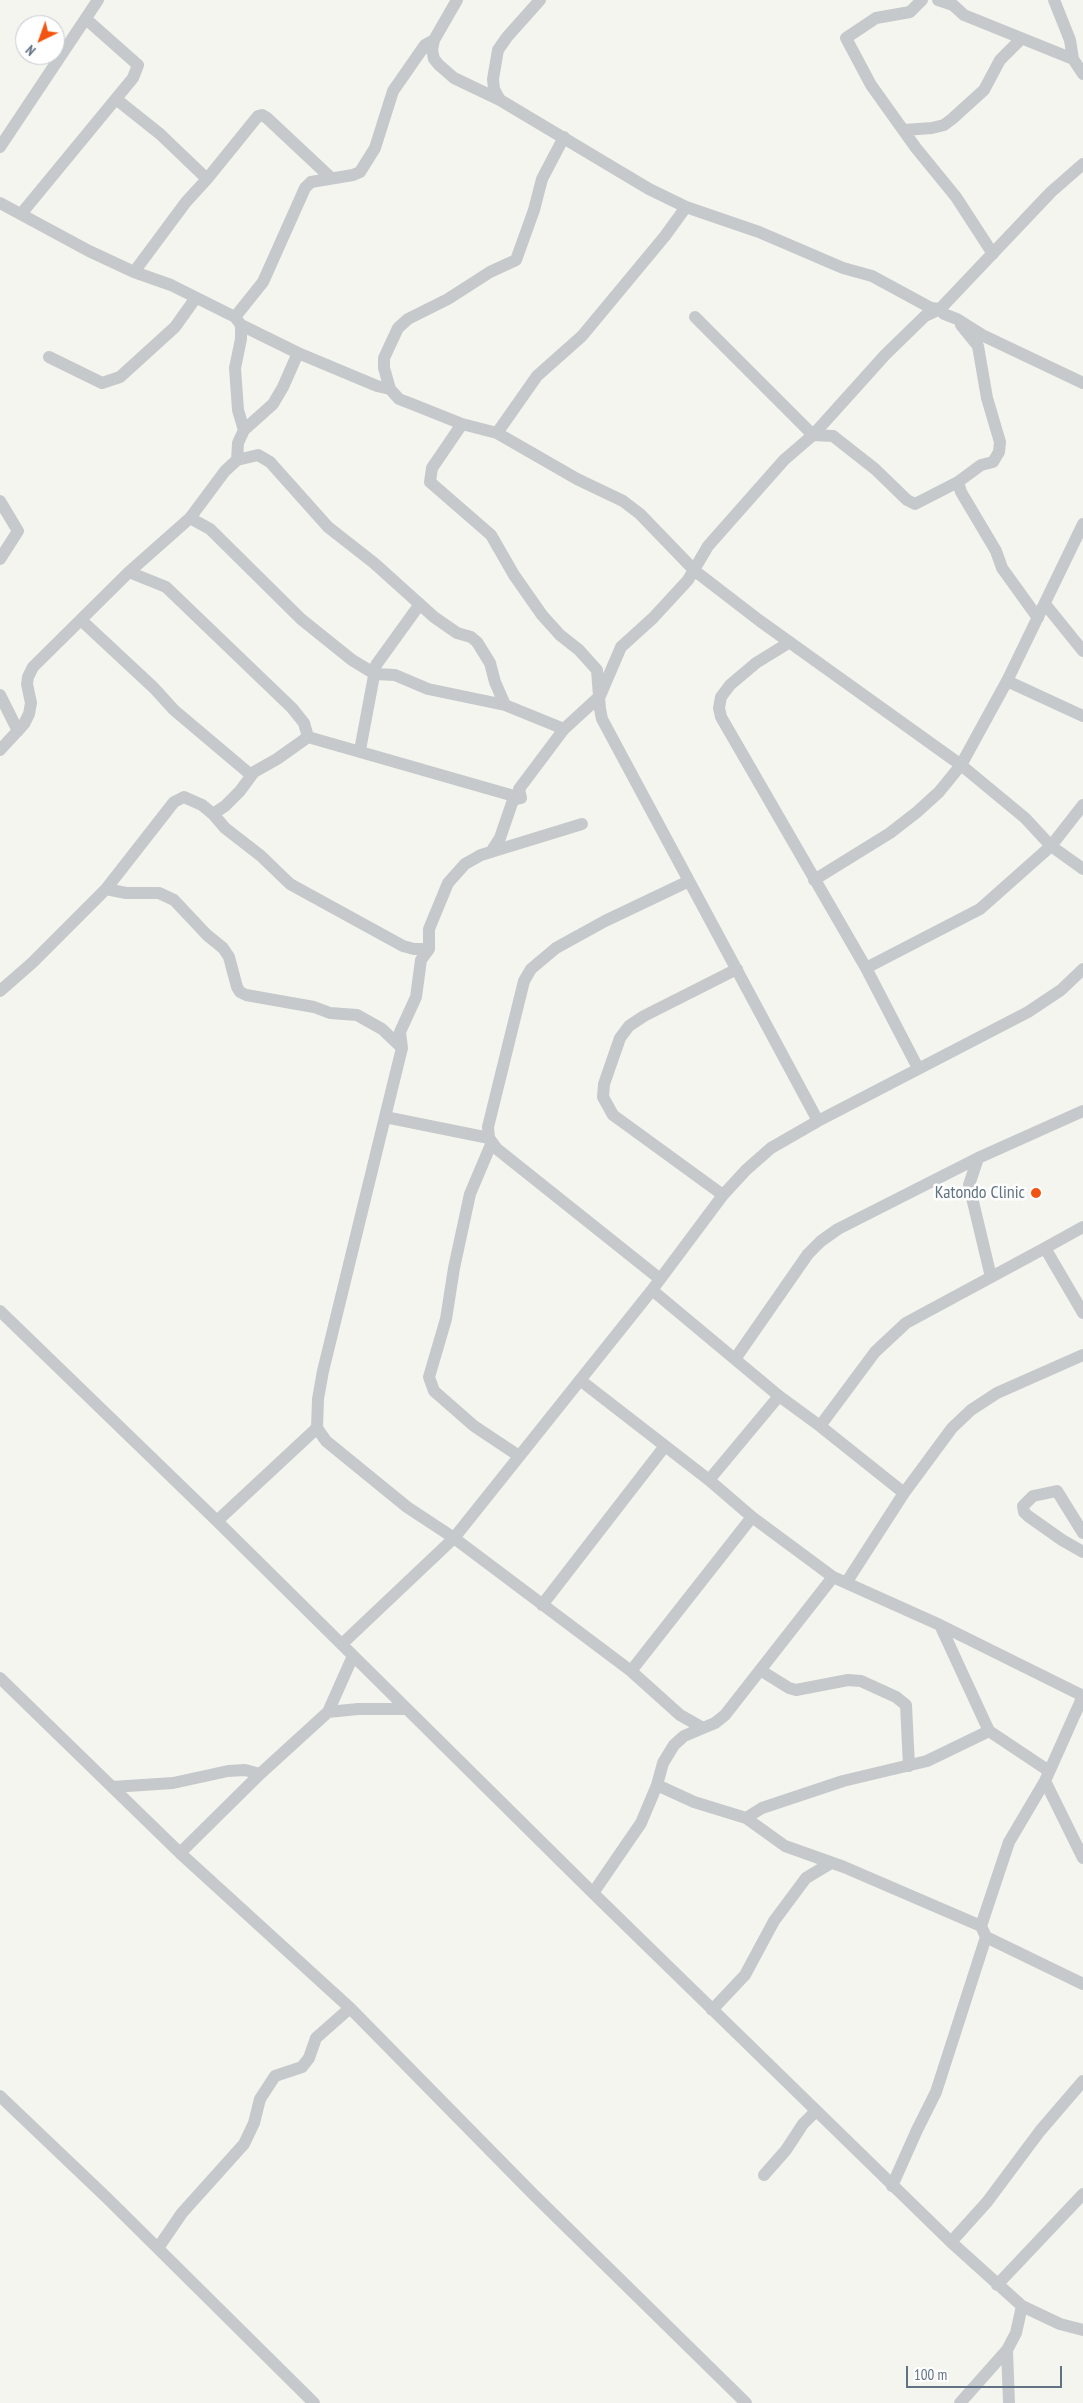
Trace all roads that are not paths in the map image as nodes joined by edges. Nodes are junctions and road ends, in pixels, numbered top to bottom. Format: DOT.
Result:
graph roads {
  1 [pos="98,0"];
  2 [pos="457,0"];
  3 [pos="540,0"];
  4 [pos="916,0"];
  5 [pos="922,0"];
  6 [pos="938,0"];
  7 [pos="1054,0"];
  8 [pos="910,12"];
  9 [pos="86,18"];
  10 [pos="1021,39"];
  11 [pos="434,40"];
  12 [pos="1073,59"];
  13 [pos="438,64"];
  14 [pos="411,65"];
  15 [pos="1083,74"];
  16 [pos="116,99"];
  17 [pos="500,100"];
  18 [pos="904,130"];
  19 [pos="564,137"];
  20 [pos="0,147"];
  21 [pos="1083,164"];
  22 [pos="330,177"];
  23 [pos="208,180"];
  24 [pos="0,203"];
  25 [pos="686,207"];
  26 [pos="21,214"];
  27 [pos="992,254"];
  28 [pos="134,272"];
  29 [pos="195,299"];
  30 [pos="940,309"];
  31 [pos="695,317"];
  32 [pos="957,319"];
  33 [pos="238,321"];
  34 [pos="298,353"];
  35 [pos="49,357"];
  36 [pos="1083,383"];
  37 [pos="390,388"];
  38 [pos="462,424"];
  39 [pos="244,430"];
  40 [pos="497,433"];
  41 [pos="813,435"];
  42 [pos="236,460"];
  43 [pos="958,482"];
  44 [pos="0,501"];
  45 [pos="190,518"];
  46 [pos="1083,524"];
  47 [pos="0,559"];
  48 [pos="695,570"];
  49 [pos="129,572"];
  50 [pos="420,604"];
  51 [pos="1045,604"];
  52 [pos="1038,618"];
  53 [pos="81,620"];
  54 [pos="790,642"];
  55 [pos="1083,651"];
  56 [pos="375,674"];
  57 [pos="1007,681"];
  58 [pos="0,695"];
  59 [pos="600,696"];
  60 [pos="505,705"];
  61 [pos="1083,716"];
  62 [pos="564,729"];
  63 [pos="18,731"];
  64 [pos="308,737"];
  65 [pos="0,750"];
  66 [pos="360,750"];
  67 [pos="961,765"];
  68 [pos="251,775"];
  69 [pos="521,798"];
  70 [pos="1083,805"];
  71 [pos="213,814"];
  72 [pos="582,824"];
  73 [pos="1051,846"];
  74 [pos="491,852"];
  75 [pos="1083,869"];
  76 [pos="814,880"];
  77 [pos="689,881"];
  78 [pos="106,889"];
  79 [pos="429,949"];
  80 [pos="866,968"];
  81 [pos="1083,968"];
  82 [pos="737,969"];
  83 [pos="0,991"];
  84 [pos="402,1048"];
  85 [pos="918,1068"];
  86 [pos="1083,1111"];
  87 [pos="385,1117"];
  88 [pos="818,1121"];
  89 [pos="491,1140"];
  90 [pos="978,1158"];
  91 [pos="950,1172"];
  92 [pos="969,1185"];
  93 [pos="723,1195"];
  94 [pos="1083,1226"];
  95 [pos="1045,1248"];
  96 [pos="991,1277"];
  97 [pos="660,1279"];
  98 [pos="652,1290"];
  99 [pos="0,1311"];
  100 [pos="1083,1313"];
  101 [pos="1083,1355"];
  102 [pos="735,1360"];
  103 [pos="580,1380"];
  104 [pos="779,1396"];
  105 [pos="820,1426"];
  106 [pos="317,1428"];
  107 [pos="665,1446"];
  108 [pos="519,1456"];
  109 [pos="709,1480"];
  110 [pos="904,1493"];
  111 [pos="752,1517"];
  112 [pos="217,1521"];
  113 [pos="1083,1533"];
  114 [pos="454,1538"];
  115 [pos="1083,1552"];
  116 [pos="833,1577"];
  117 [pos="846,1583"];
  118 [pos="542,1604"];
  119 [pos="940,1625"];
  120 [pos="342,1644"];
  121 [pos="353,1656"];
  122 [pos="760,1670"];
  123 [pos="630,1671"];
  124 [pos="0,1678"];
  125 [pos="1083,1696"];
  126 [pos="406,1710"];
  127 [pos="328,1712"];
  128 [pos="680,1714"];
  129 [pos="703,1728"];
  130 [pos="989,1731"];
  131 [pos="684,1736"];
  132 [pos="909,1766"];
  133 [pos="260,1774"];
  134 [pos="1047,1776"];
  135 [pos="656,1785"];
  136 [pos="112,1787"];
  137 [pos="746,1818"];
  138 [pos="802,1852"];
  139 [pos="180,1853"];
  140 [pos="1083,1858"];
  141 [pos="831,1863"];
  142 [pos="806,1878"];
  143 [pos="593,1893"];
  144 [pos="984,1931"];
  145 [pos="1083,1984"];
  146 [pos="350,2008"];
  147 [pos="712,2010"];
  148 [pos="1083,2080"];
  149 [pos="0,2096"];
  150 [pos="816,2111"];
  151 [pos="764,2175"];
  152 [pos="892,2186"];
  153 [pos="1083,2194"];
  154 [pos="951,2242"];
  155 [pos="158,2248"];
  156 [pos="997,2285"];
  157 [pos="1022,2306"];
  158 [pos="1083,2330"];
  159 [pos="1007,2350"];
  160 [pos="314,2403"];
  161 [pos="746,2403"];
  162 [pos="960,2403"];
  163 [pos="1009,2403"];
  1 -- 9 [label="street"];
  2 -- 11 [label="street"];
  3 -- 17 [label="street"];
  4 -- 8 [label="street"];
  5 -- 8 [label="street"];
  6 -- 10 [label="street"];
  7 -- 12 [label="street"];
  8 -- 18 [label="street"];
  9 -- 16 [label="street"];
  9 -- 20 [label="street"];
  10 -- 12 [label="street"];
  10 -- 18 [label="street"];
  11 -- 13 [label="street"];
  11 -- 14 [label="street"];
  12 -- 15 [label="street"];
  13 -- 14 [label="street"];
  13 -- 17 [label="street"];
  14 -- 22 [label="street"];
  16 -- 23 [label="street"];
  16 -- 26 [label="street"];
  17 -- 19 [label="street"];
  18 -- 27 [label="street"];
  19 -- 25 [label="street"];
  19 -- 37 [label="street"];
  21 -- 27 [label="street"];
  22 -- 23 [label="street"];
  22 -- 33 [label="street"];
  23 -- 28 [label="street"];
  24 -- 26 [label="street"];
  25 -- 30 [label="street"];
  25 -- 40 [label="street"];
  26 -- 28 [label="street"];
  27 -- 30 [label="street"];
  28 -- 29 [label="street"];
  29 -- 33 [label="street"];
  29 -- 35 [label="street"];
  30 -- 32 [label="street"];
  30 -- 41 [label="street"];
  31 -- 41 [label="street"];
  32 -- 36 [label="street"];
  32 -- 43 [label="street"];
  33 -- 34 [label="street"];
  33 -- 39 [label="street"];
  34 -- 37 [label="street"];
  34 -- 39 [label="street"];
  37 -- 38 [label="street"];
  38 -- 40 [label="street"];
  38 -- 59 [label="street"];
  39 -- 42 [label="street"];
  40 -- 48 [label="street"];
  41 -- 43 [label="street"];
  41 -- 48 [label="street"];
  42 -- 45 [label="street"];
  42 -- 50 [label="street"];
  43 -- 52 [label="street"];
  44 -- 47 [label="street"];
  45 -- 49 [label="street"];
  45 -- 56 [label="street"];
  46 -- 51 [label="street"];
  48 -- 54 [label="street"];
  48 -- 59 [label="street"];
  49 -- 53 [label="street"];
  49 -- 64 [label="street"];
  50 -- 56 [label="street"];
  50 -- 60 [label="street"];
  51 -- 52 [label="street"];
  51 -- 55 [label="street"];
  52 -- 57 [label="street"];
  53 -- 63 [label="street"];
  53 -- 68 [label="street"];
  54 -- 67 [label="street"];
  54 -- 76 [label="street"];
  56 -- 60 [label="street"];
  56 -- 66 [label="street"];
  57 -- 61 [label="street"];
  57 -- 67 [label="street"];
  58 -- 63 [label="street"];
  59 -- 62 [label="street"];
  59 -- 77 [label="street"];
  60 -- 62 [label="street"];
  62 -- 69 [label="street"];
  63 -- 65 [label="street"];
  64 -- 66 [label="street"];
  64 -- 68 [label="street"];
  66 -- 69 [label="street"];
  67 -- 73 [label="street"];
  67 -- 76 [label="street"];
  68 -- 71 [label="street"];
  69 -- 74 [label="street"];
  70 -- 73 [label="street"];
  71 -- 78 [label="street"];
  71 -- 79 [label="street"];
  72 -- 74 [label="street"];
  73 -- 75 [label="street"];
  73 -- 80 [label="street"];
  74 -- 79 [label="street"];
  76 -- 80 [label="street"];
  77 -- 82 [label="street"];
  77 -- 89 [label="street"];
  78 -- 83 [label="street"];
  78 -- 84 [label="street"];
  79 -- 84 [label="street"];
  80 -- 85 [label="street"];
  81 -- 85 [label="street"];
  82 -- 88 [label="street"];
  82 -- 93 [label="street"];
  84 -- 87 [label="street"];
  85 -- 88 [label="street"];
  86 -- 90 [label="street"];
  87 -- 89 [label="street"];
  87 -- 106 [label="street"];
  88 -- 93 [label="street"];
  89 -- 97 [label="street"];
  89 -- 108 [label="street"];
  90 -- 91 [label="street"];
  90 -- 92 [label="street"];
  91 -- 92 [label="street"];
  91 -- 102 [label="street"];
  92 -- 96 [label="street"];
  93 -- 97 [label="street"];
  94 -- 95 [label="street"];
  95 -- 96 [label="street"];
  95 -- 100 [label="street"];
  96 -- 105 [label="street"];
  97 -- 98 [label="street"];
  98 -- 102 [label="street"];
  98 -- 103 [label="street"];
  99 -- 112 [label="street"];
  101 -- 110 [label="street"];
  102 -- 104 [label="street"];
  103 -- 107 [label="street"];
  103 -- 108 [label="street"];
  104 -- 105 [label="street"];
  104 -- 109 [label="street"];
  105 -- 110 [label="street"];
  106 -- 112 [label="street"];
  106 -- 114 [label="street"];
  107 -- 109 [label="street"];
  107 -- 118 [label="street"];
  108 -- 114 [label="street"];
  109 -- 111 [label="street"];
  110 -- 117 [label="street"];
  111 -- 116 [label="street"];
  111 -- 123 [label="street"];
  112 -- 120 [label="street"];
  113 -- 115 [label="street"];
  114 -- 118 [label="street"];
  114 -- 120 [label="street"];
  116 -- 117 [label="street"];
  116 -- 122 [label="street"];
  117 -- 119 [label="street"];
  118 -- 123 [label="street"];
  119 -- 125 [label="street"];
  119 -- 130 [label="street"];
  120 -- 121 [label="street"];
  121 -- 126 [label="street"];
  121 -- 127 [label="street"];
  122 -- 129 [label="street"];
  122 -- 132 [label="street"];
  123 -- 128 [label="street"];
  124 -- 136 [label="street"];
  125 -- 134 [label="street"];
  126 -- 127 [label="street"];
  126 -- 143 [label="street"];
  127 -- 133 [label="street"];
  128 -- 129 [label="street"];
  128 -- 131 [label="street"];
  129 -- 131 [label="street"];
  130 -- 132 [label="street"];
  130 -- 134 [label="street"];
  131 -- 135 [label="street"];
  132 -- 137 [label="street"];
  133 -- 136 [label="street"];
  133 -- 139 [label="street"];
  134 -- 140 [label="street"];
  134 -- 144 [label="street"];
  135 -- 137 [label="street"];
  135 -- 143 [label="street"];
  136 -- 139 [label="street"];
  137 -- 138 [label="street"];
  138 -- 141 [label="street"];
  138 -- 142 [label="street"];
  139 -- 146 [label="street"];
  141 -- 142 [label="street"];
  141 -- 144 [label="street"];
  142 -- 147 [label="street"];
  143 -- 147 [label="street"];
  144 -- 145 [label="street"];
  144 -- 152 [label="street"];
  146 -- 155 [label="street"];
  146 -- 161 [label="street"];
  147 -- 150 [label="street"];
  148 -- 154 [label="street"];
  149 -- 155 [label="street"];
  150 -- 151 [label="street"];
  150 -- 152 [label="street"];
  152 -- 154 [label="street"];
  153 -- 156 [label="street"];
  154 -- 156 [label="street"];
  155 -- 160 [label="street"];
  156 -- 157 [label="street"];
  157 -- 158 [label="street"];
  157 -- 159 [label="street"];
  159 -- 162 [label="street"];
  159 -- 163 [label="street"];
}
